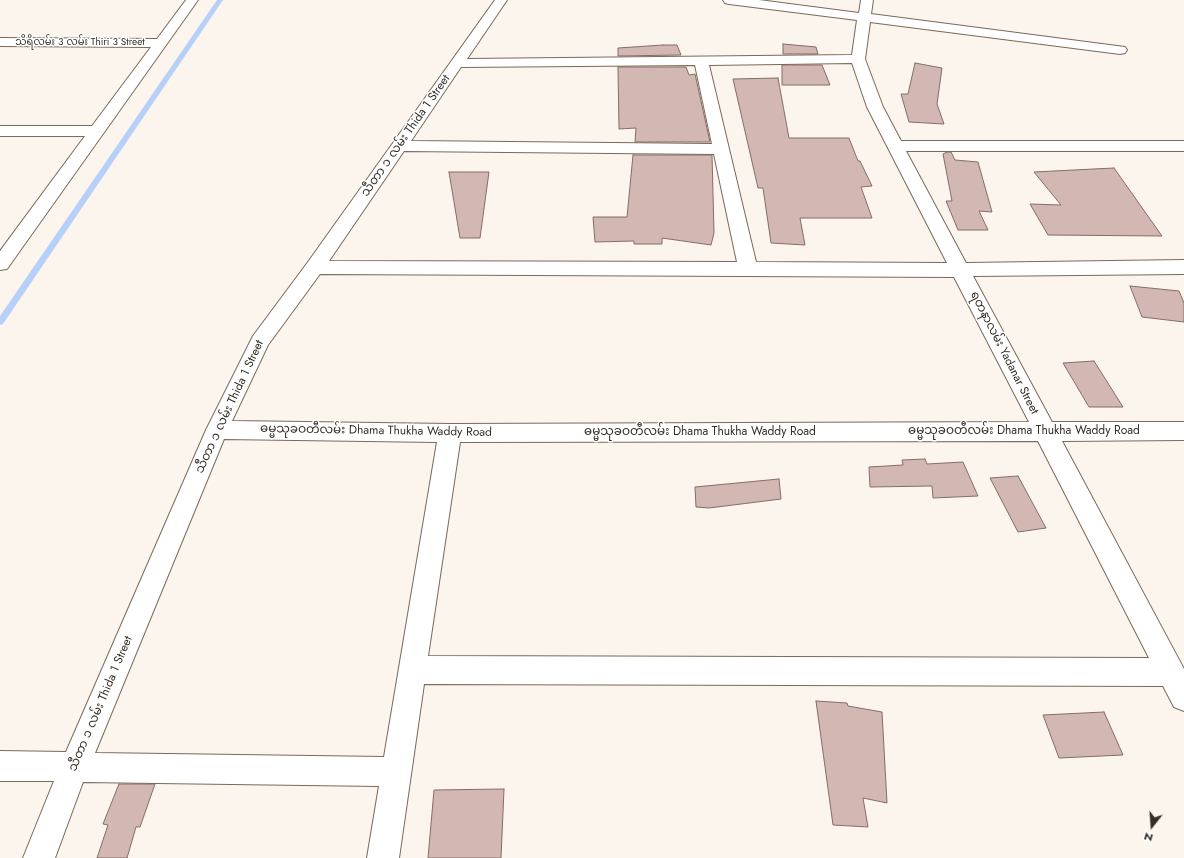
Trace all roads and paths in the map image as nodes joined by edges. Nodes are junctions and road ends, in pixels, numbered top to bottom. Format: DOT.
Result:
graph roads {
  1 [pos="192,0"];
  2 [pos="501,0"];
  3 [pos="729,0"];
  4 [pos="865,9"];
  5 [pos="0,42"];
  6 [pos="160,44"];
  7 [pos="1120,50"];
  8 [pos="858,59"];
  9 [pos="701,60"];
  10 [pos="457,63"];
  11 [pos="0,131"];
  12 [pos="97,131"];
  13 [pos="399,146"];
  14 [pos="897,146"];
  15 [pos="1184,146"];
  16 [pos="722,149"];
  17 [pos="7,245"];
  18 [pos="0,264"];
  19 [pos="315,267"];
  20 [pos="1184,267"];
  21 [pos="748,269"];
  22 [pos="961,270"];
  23 [pos="217,430"];
  24 [pos="1044,430"];
  25 [pos="1184,431"];
  26 [pos="450,433"];
  27 [pos="414,670"];
  28 [pos="1171,672"];
  29 [pos="1184,697"];
  30 [pos="0,766"];
  31 [pos="74,767"];
  32 [pos="396,772"];
  33 [pos="39,858"];
  34 [pos="383,858"];
  1 -- 6 [label="street"];
  2 -- 10 [label="street, သီတာ ၁ လမ်း Thida 1 Street"];
  3 -- 4 [label="street"];
  4 -- 7 [label="street"];
  4 -- 8 [label="street, ရတနာလမ်း Yadanar Street"];
  5 -- 6 [label="street, သိရိလမ်း 3 လမ်း Thiri 3 Street"];
  6 -- 12 [label="street"];
  8 -- 9 [label="street"];
  8 -- 14 [label="street, ရတနာလမ်း Yadanar Street"];
  9 -- 10 [label="street"];
  9 -- 16 [label="street"];
  10 -- 13 [label="street, သီတာ ၁ လမ်း Thida 1 Street"];
  11 -- 12 [label="street"];
  12 -- 17 [label="street"];
  13 -- 16 [label="street"];
  13 -- 19 [label="street, သီတာ ၁ လမ်း Thida 1 Street"];
  14 -- 15 [label="street"];
  14 -- 22 [label="street, ရတနာလမ်း Yadanar Street"];
  16 -- 21 [label="street"];
  17 -- 18 [label="street"];
  19 -- 21 [label="street"];
  19 -- 23 [label="street, သီတာ ၁ လမ်း Thida 1 Street"];
  20 -- 22 [label="street"];
  21 -- 22 [label="street"];
  22 -- 24 [label="street, ရတနာလမ်း Yadanar Street"];
  23 -- 26 [label="street, ဓမ္မသုခဝတီလမ်း Dhama Thukha Waddy Road"];
  23 -- 31 [label="street, သီတာ ၁ လမ်း Thida 1 Street"];
  24 -- 25 [label="street, ဓမ္မသုခဝတီလမ်း Dhama Thukha Waddy Road"];
  24 -- 26 [label="street, ဓမ္မသုခဝတီလမ်း Dhama Thukha Waddy Road"];
  24 -- 28 [label="street, ရတနာလမ်း Yadanar Street"];
  26 -- 27 [label="street"];
  27 -- 28 [label="street"];
  27 -- 32 [label="street"];
  28 -- 29 [label="street, ရတနာလမ်း Yadanar Street"];
  30 -- 31 [label="street"];
  31 -- 32 [label="street"];
  31 -- 33 [label="street, သီတာ ၁ လမ်း Thida 1 Street"];
  32 -- 34 [label="street"];
}
